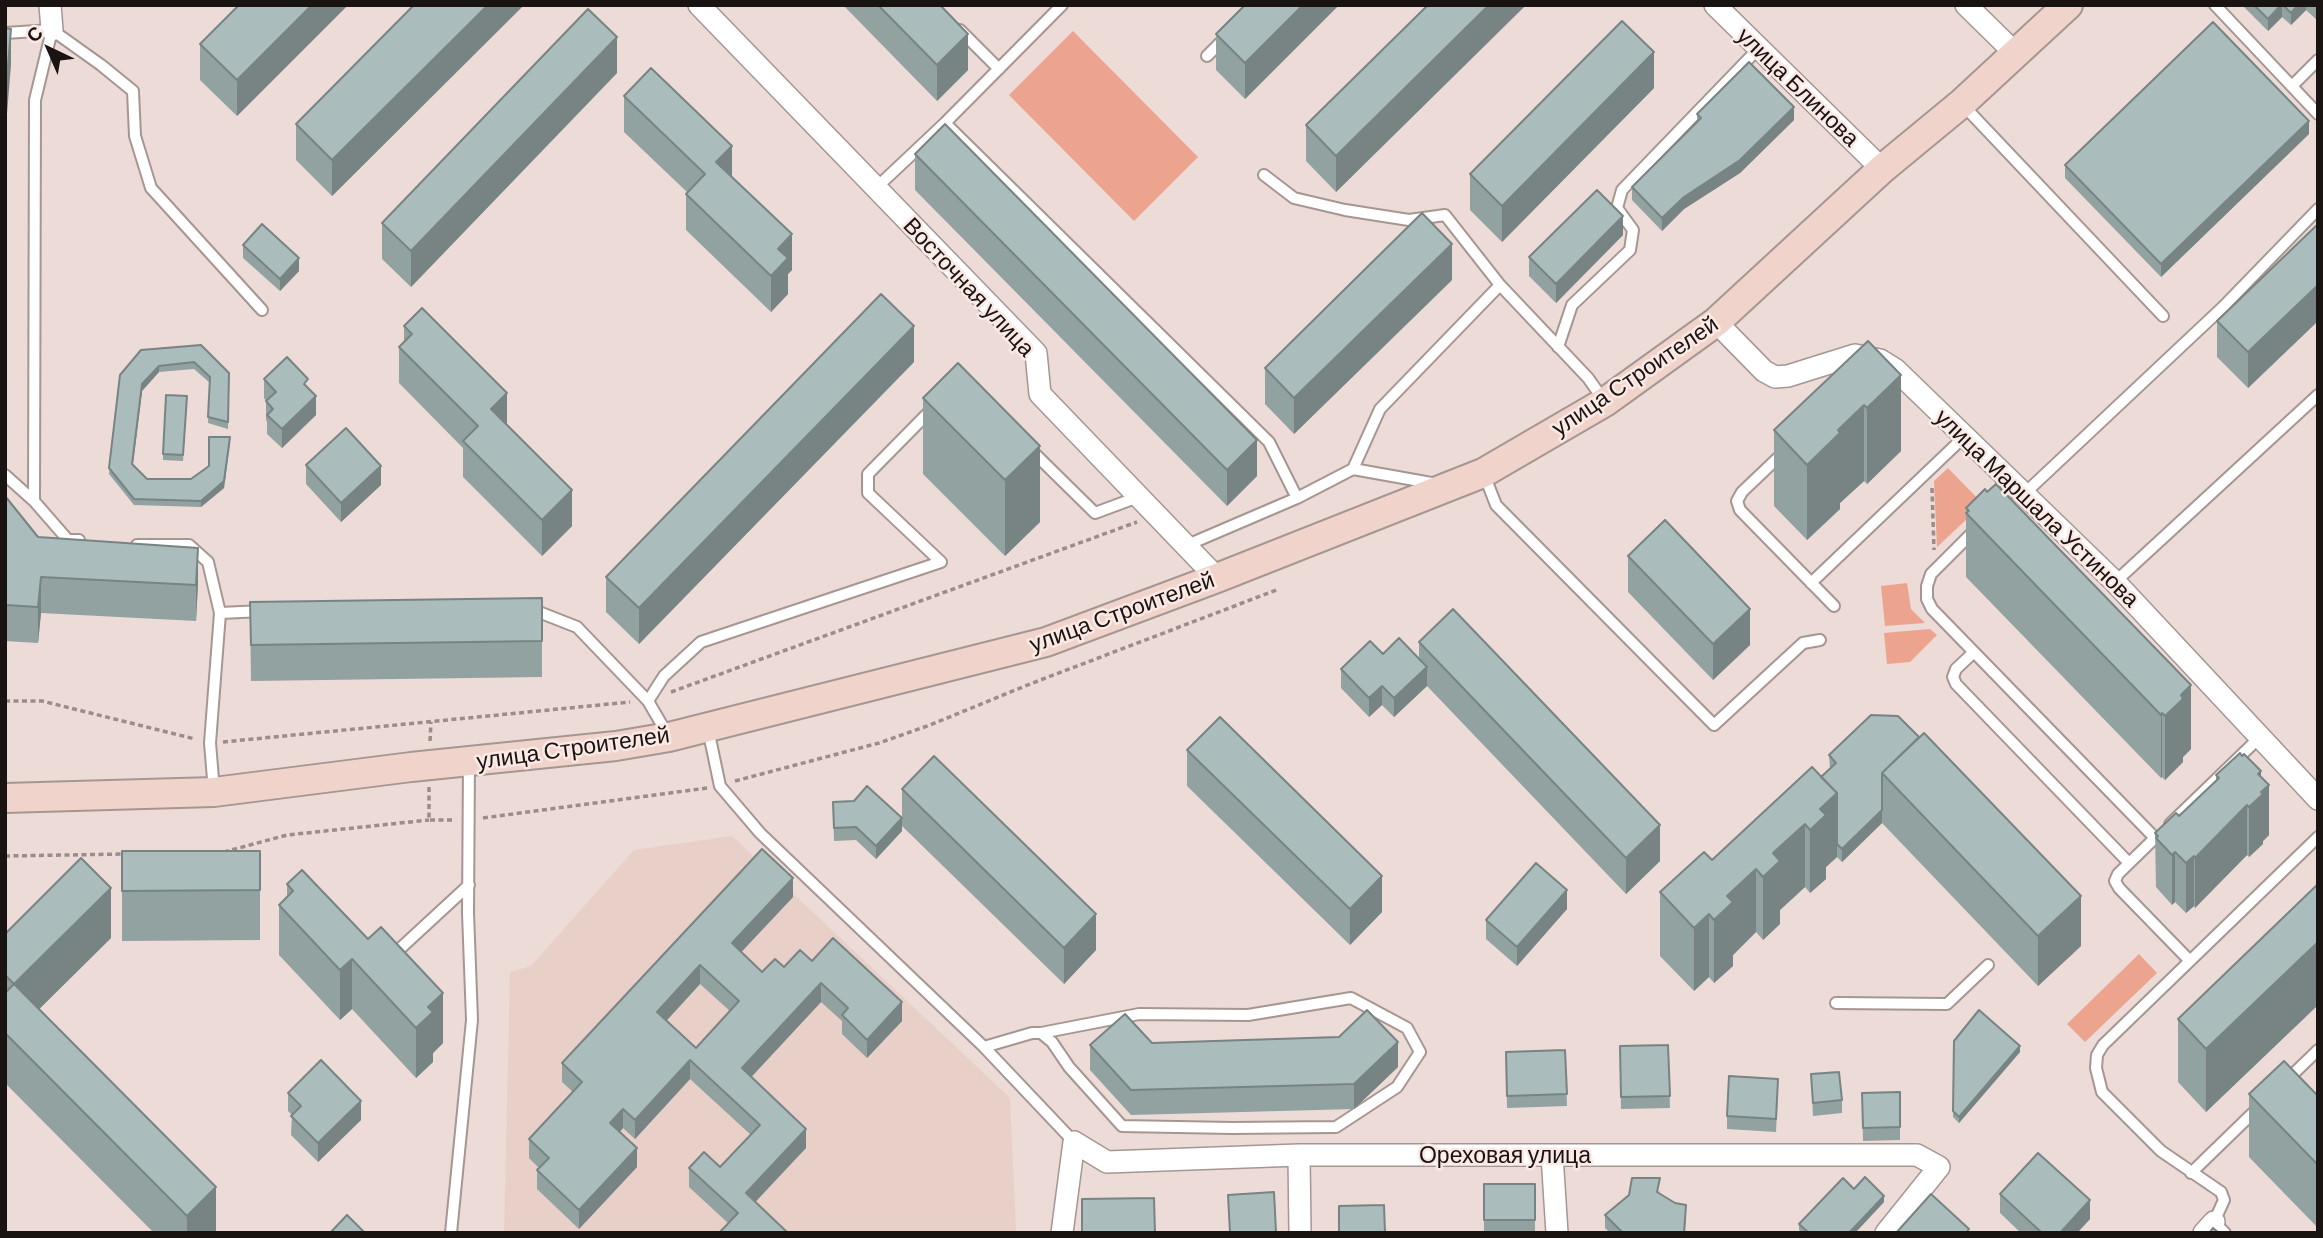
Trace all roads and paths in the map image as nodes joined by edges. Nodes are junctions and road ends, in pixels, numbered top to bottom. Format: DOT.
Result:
graph roads {
  1 [pos="50,5"];
  2 [pos="699,5"];
  3 [pos="1062,5"];
  4 [pos="1715,5"];
  5 [pos="1966,5"];
  6 [pos="2068,5"];
  7 [pos="2215,5"];
  8 [pos="954,23"];
  9 [pos="52,30"];
  10 [pos="1233,30"];
  11 [pos="5,33"];
  12 [pos="1759,48"];
  13 [pos="2016,54"];
  14 [pos="1207,56"];
  15 [pos="2318,60"];
  16 [pos="999,69"];
  17 [pos="2291,86"];
  18 [pos="1962,103"];
  19 [pos="2318,114"];
  20 [pos="945,123"];
  21 [pos="1882,169"];
  22 [pos="1264,175"];
  23 [pos="876,188"];
  24 [pos="2318,209"];
  25 [pos="1500,285"];
  26 [pos="262,310"];
  27 [pos="2162,316"];
  28 [pos="1716,322"];
  29 [pos="1559,347"];
  30 [pos="2318,396"];
  31 [pos="939,402"];
  32 [pos="1605,402"];
  33 [pos="1965,436"];
  34 [pos="1018,437"];
  35 [pos="1791,445"];
  36 [pos="1931,468"];
  37 [pos="1353,469"];
  38 [pos="1483,473"];
  39 [pos="5,475"];
  40 [pos="1450,486"];
  41 [pos="2017,493"];
  42 [pos="1138,497"];
  43 [pos="1297,498"];
  44 [pos="34,500"];
  45 [pos="1155,515"];
  46 [pos="1979,525"];
  47 [pos="95,542"];
  48 [pos="121,544"];
  49 [pos="1185,546"];
  50 [pos="1935,570"];
  51 [pos="1217,578"];
  52 [pos="2115,582"];
  53 [pos="1811,583"];
  54 [pos="1279,589"];
  55 [pos="1834,606"];
  56 [pos="517,608"];
  57 [pos="274,611"];
  58 [pos="220,612"];
  59 [pos="1820,640"];
  60 [pos="1974,652"];
  61 [pos="5,701"];
  62 [pos="648,701"];
  63 [pos="430,722"];
  64 [pos="707,727"];
  65 [pos="669,737"];
  66 [pos="2260,737"];
  67 [pos="210,743"];
  68 [pos="469,762"];
  69 [pos="429,766"];
  70 [pos="720,786"];
  71 [pos="214,792"];
  72 [pos="2317,797"];
  73 [pos="5,798"];
  74 [pos="429,820"];
  75 [pos="469,820"];
  76 [pos="2318,837"];
  77 [pos="2155,838"];
  78 [pos="219,853"];
  79 [pos="139,854"];
  80 [pos="5,856"];
  81 [pos="2129,863"];
  82 [pos="469,885"];
  83 [pos="2189,961"];
  84 [pos="1988,965"];
  85 [pos="381,966"];
  86 [pos="1836,1003"];
  87 [pos="1041,1033"];
  88 [pos="984,1047"];
  89 [pos="2318,1051"];
  90 [pos="2291,1094"];
  91 [pos="2264,1102"];
  92 [pos="1074,1142"];
  93 [pos="1299,1155"];
  94 [pos="1552,1155"];
  95 [pos="2190,1173"];
  96 [pos="2214,1229"];
  97 [pos="451,1233"];
  98 [pos="1062,1233"];
  99 [pos="1300,1233"];
  100 [pos="1557,1233"];
  101 [pos="1886,1233"];
  1 -- 9 [label="street"];
  2 -- 23 [label="street, Восточная улица"];
  3 -- 16 [label="lane"];
  4 -- 12 [label="street, улица Блинова"];
  5 -- 13 [label="street"];
  6 -- 13 [label="main road, улица Строителей"];
  7 -- 17 [label="lane"];
  8 -- 16 [label="lane"];
  9 -- 11 [label="lane"];
  9 -- 26 [label="lane"];
  9 -- 44 [label="lane"];
  10 -- 14 [label="lane"];
  12 -- 21 [label="street, улица Блинова"];
  12 -- 29 [label="lane"];
  13 -- 18 [label="main road, улица Строителей"];
  15 -- 17 [label="lane"];
  16 -- 20 [label="lane"];
  17 -- 19 [label="lane"];
  18 -- 21 [label="main road, улица Строителей"];
  18 -- 27 [label="lane"];
  20 -- 23 [label="lane"];
  20 -- 43 [label="lane"];
  21 -- 28 [label="main road, улица Строителей"];
  22 -- 25 [label="lane"];
  23 -- 42 [label="street, Восточная улица"];
  24 -- 41 [label="lane"];
  25 -- 29 [label="lane"];
  25 -- 37 [label="lane"];
  28 -- 32 [label="main road, улица Строителей"];
  28 -- 33 [label="street, улица Маршала Устинова"];
  29 -- 32 [label="lane"];
  30 -- 52 [label="lane"];
  31 -- 62 [label="lane"];
  32 -- 38 [label="main road, улица Строителей"];
  33 -- 36 [label="lane"];
  33 -- 41 [label="street, улица Маршала Устинова"];
  34 -- 42 [label="lane"];
  35 -- 53 [label="lane"];
  36 -- 50 [label="path"];
  36 -- 53 [label="lane"];
  37 -- 40 [label="lane"];
  37 -- 43 [label="lane"];
  38 -- 40 [label="main road, улица Строителей"];
  38 -- 59 [label="lane"];
  39 -- 44 [label="lane"];
  40 -- 51 [label="main road, улица Строителей"];
  41 -- 52 [label="street, улица Маршала Устинова"];
  42 -- 45 [label="street, Восточная улица"];
  43 -- 49 [label="lane"];
  44 -- 47 [label="lane"];
  45 -- 49 [label="street, Восточная улица"];
  45 -- 62 [label="path"];
  46 -- 50 [label="lane"];
  48 -- 58 [label="lane"];
  49 -- 51 [label="street, Восточная улица"];
  50 -- 60 [label="lane"];
  51 -- 64 [label="main road, улица Строителей"];
  52 -- 66 [label="street, улица Маршала Устинова"];
  53 -- 55 [label="lane"];
  54 -- 70 [label="path"];
  56 -- 62 [label="lane"];
  57 -- 58 [label="lane"];
  58 -- 67 [label="lane"];
  60 -- 77 [label="lane"];
  60 -- 81 [label="lane"];
  61 -- 67 [label="path"];
  62 -- 63 [label="path"];
  62 -- 65 [label="lane"];
  63 -- 67 [label="path"];
  63 -- 69 [label="path"];
  64 -- 65 [label="main road, улица Строителей"];
  64 -- 70 [label="lane"];
  65 -- 68 [label="main road, улица Строителей"];
  66 -- 72 [label="street, улица Маршала Устинова"];
  66 -- 77 [label="lane"];
  67 -- 71 [label="lane"];
  68 -- 69 [label="main road, улица Строителей"];
  68 -- 75 [label="lane"];
  69 -- 71 [label="main road, улица Строителей"];
  69 -- 74 [label="path"];
  70 -- 75 [label="path"];
  70 -- 88 [label="lane"];
  71 -- 73 [label="main road, улица Строителей"];
  74 -- 75 [label="path"];
  74 -- 78 [label="path"];
  75 -- 82 [label="lane"];
  76 -- 83 [label="lane"];
  77 -- 81 [label="lane"];
  79 -- 80 [label="path"];
  81 -- 83 [label="lane"];
  82 -- 85 [label="lane"];
  82 -- 97 [label="lane"];
  83 -- 95 [label="lane"];
  84 -- 86 [label="lane"];
  87 -- 87 [label="lane"];
  87 -- 88 [label="lane"];
  88 -- 92 [label="lane"];
  89 -- 90 [label="lane"];
  91 -- 95 [label="lane"];
  92 -- 93 [label="street, Ореховая улица"];
  92 -- 98 [label="street"];
  93 -- 94 [label="street, Ореховая улица"];
  93 -- 99 [label="street"];
  94 -- 100 [label="street"];
  94 -- 101 [label="street, Ореховая улица"];
  95 -- 96 [label="lane"];
}
